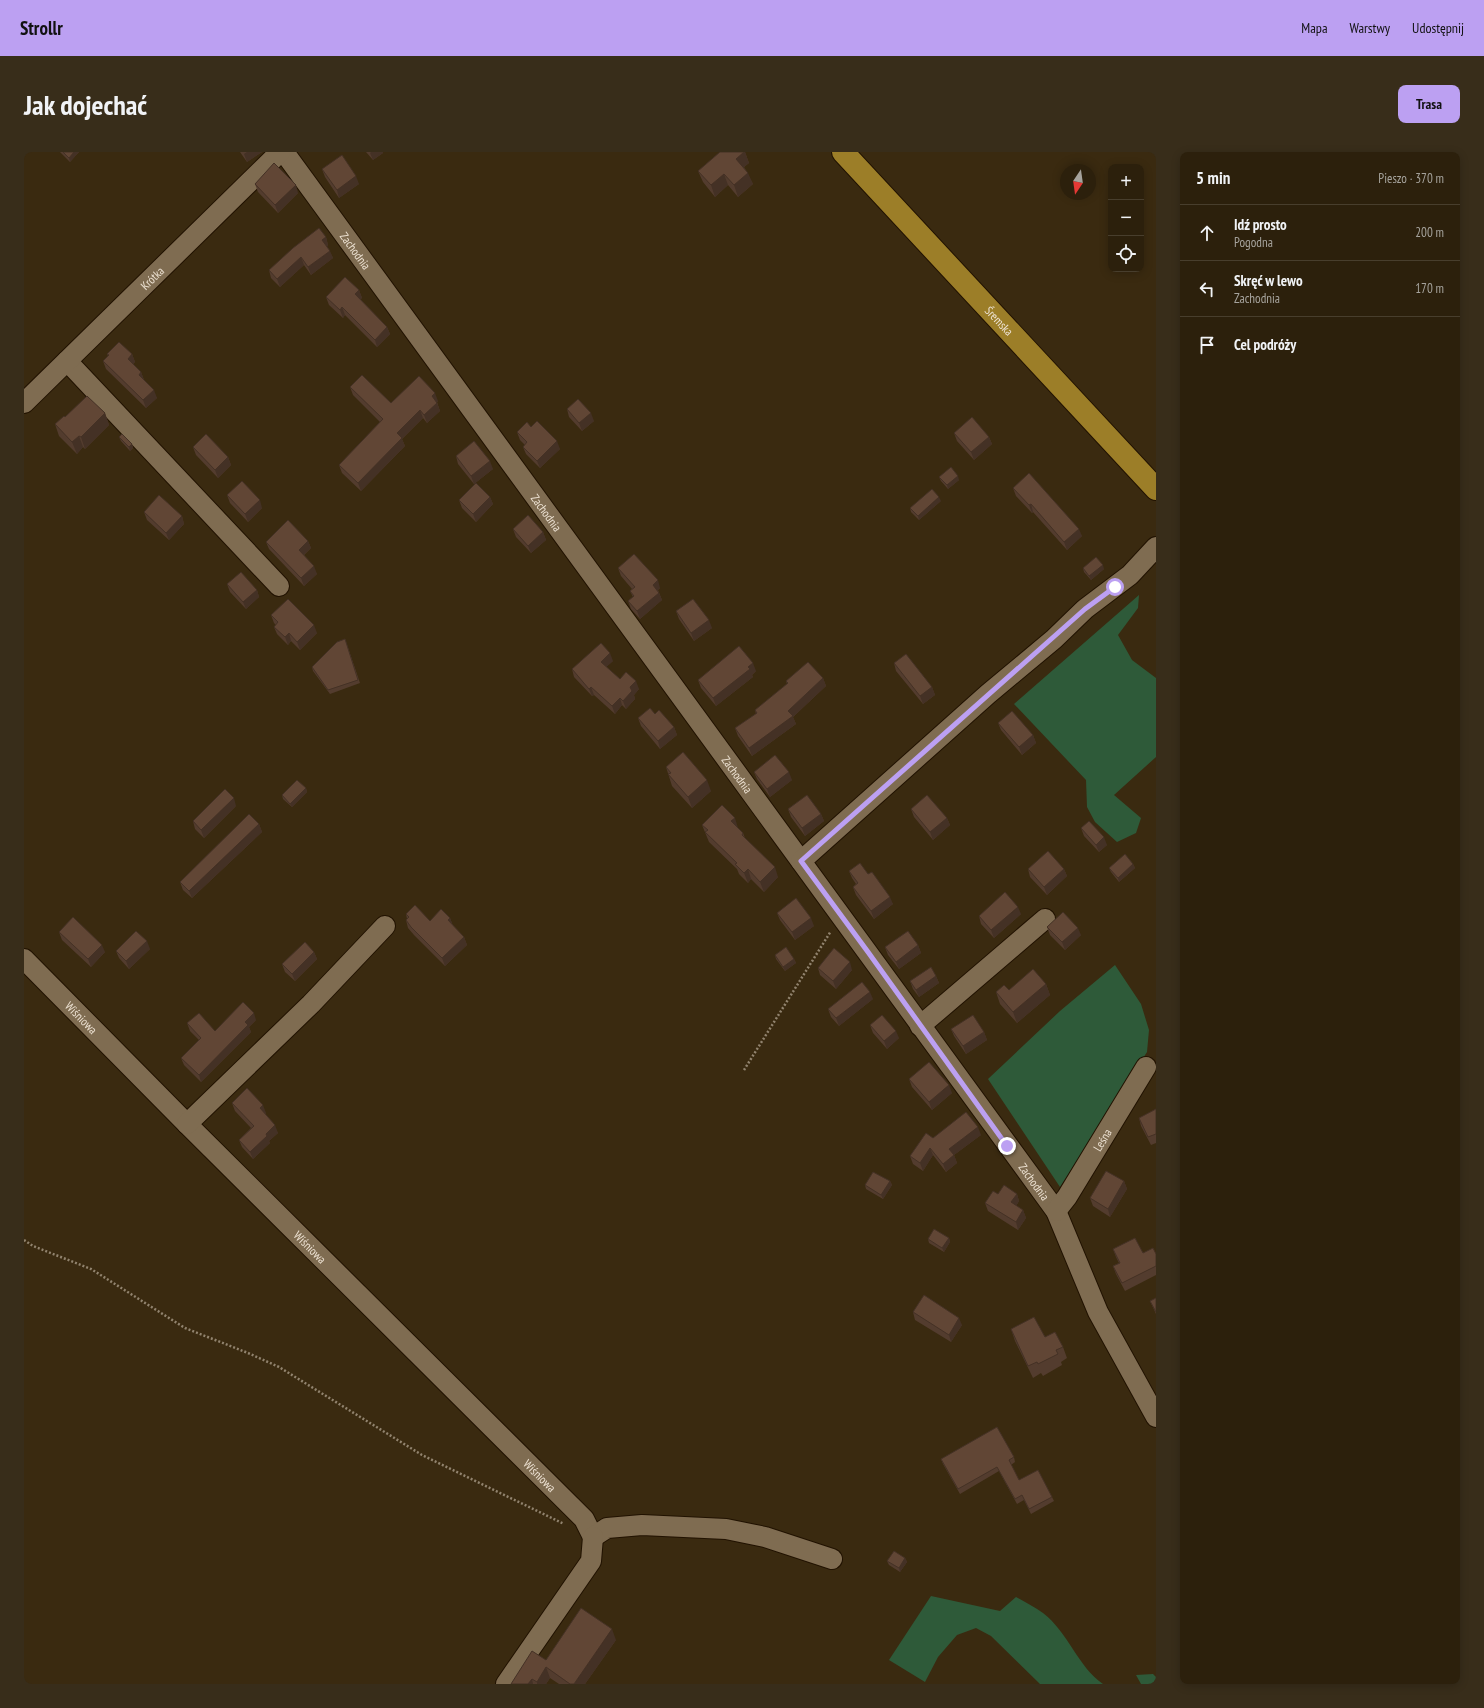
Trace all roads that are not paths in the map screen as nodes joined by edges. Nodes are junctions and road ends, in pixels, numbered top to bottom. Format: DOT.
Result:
graph roads {
  1 [pos="280,152"];
  2 [pos="284,152"];
  3 [pos="843,152"];
  4 [pos="67,361"];
  5 [pos="24,403"];
  6 [pos="1156,489"];
  7 [pos="1156,547"];
  8 [pos="279,586"];
  9 [pos="801,861"];
  10 [pos="1045,919"];
  11 [pos="385,926"];
  12 [pos="24,959"];
  13 [pos="920,1026"];
  14 [pos="1146,1067"];
  15 [pos="187,1124"];
  16 [pos="1056,1211"];
  17 [pos="1156,1416"];
  18 [pos="593,1537"];
  19 [pos="832,1559"];
  20 [pos="506,1684"];
  1 -- 4 [label="street, Krótka"];
  2 -- 9 [label="street, Zachodnia"];
  3 -- 6 [label="main road, Śremska"];
  4 -- 5 [label="street, Krótka"];
  4 -- 8 [label="street"];
  7 -- 9 [label="street"];
  9 -- 13 [label="street, Zachodnia"];
  10 -- 13 [label="street"];
  11 -- 15 [label="street"];
  12 -- 15 [label="street, Wiśniowa"];
  13 -- 16 [label="street, Zachodnia"];
  14 -- 16 [label="street, Leśna"];
  15 -- 18 [label="street, Wiśniowa"];
  16 -- 17 [label="street, Zachodnia"];
  18 -- 19 [label="street"];
  18 -- 20 [label="street"];
}
